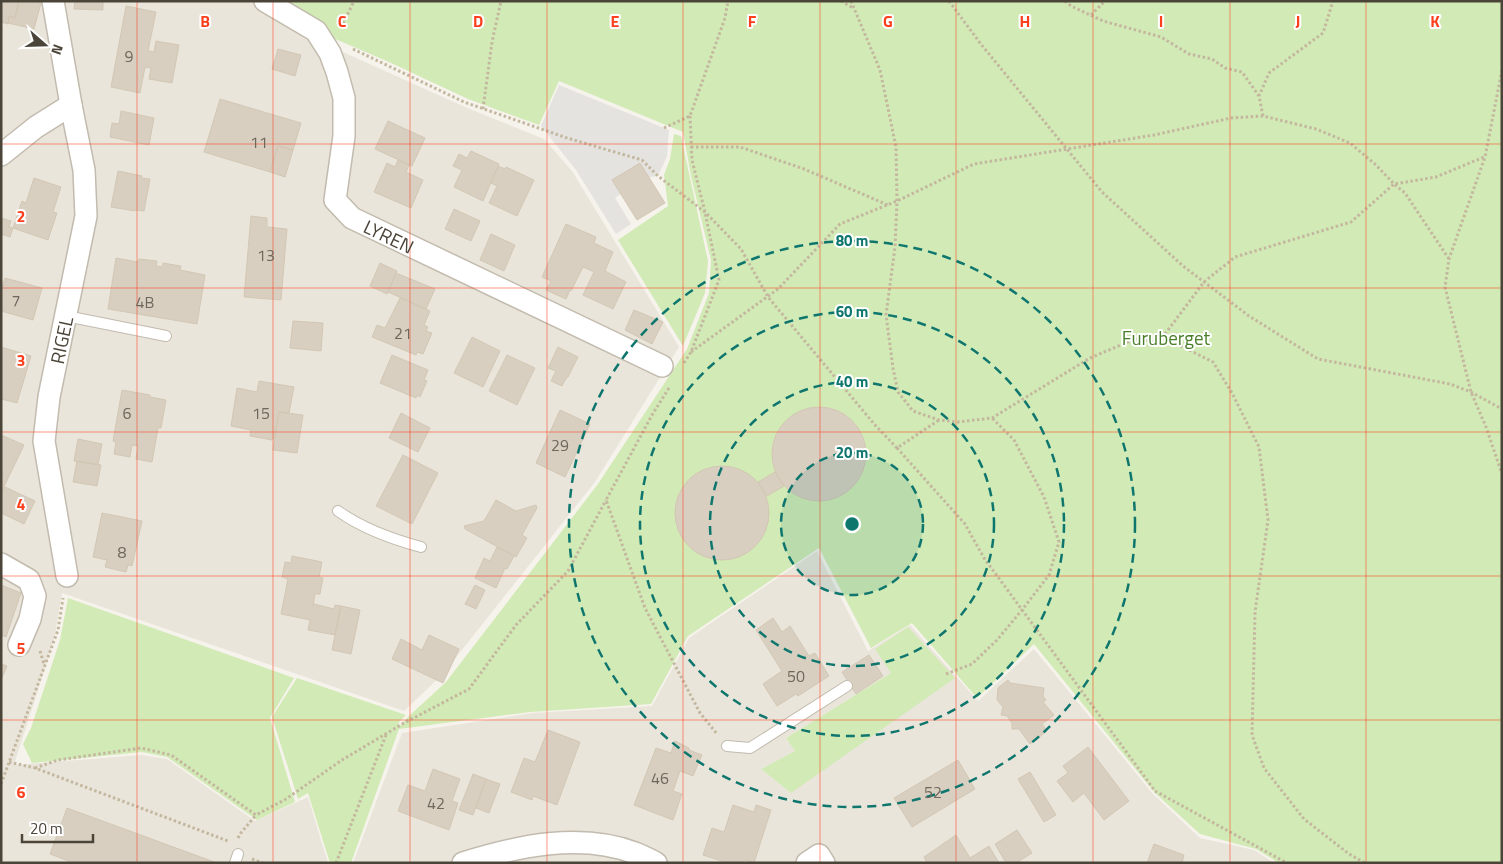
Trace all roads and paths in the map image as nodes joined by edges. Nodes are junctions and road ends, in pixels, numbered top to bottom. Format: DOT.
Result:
graph roads {
  1 [pos="54,1"];
  2 [pos="265,1"];
  3 [pos="354,1"];
  4 [pos="501,1"];
  5 [pos="728,1"];
  6 [pos="841,1"];
  7 [pos="851,1"];
  8 [pos="949,1"];
  9 [pos="1065,1"];
  10 [pos="1105,1"];
  11 [pos="1333,1"];
  12 [pos="855,9"];
  13 [pos="1091,15"];
  14 [pos="326,36"];
  15 [pos="352,49"];
  16 [pos="1502,70"];
  17 [pos="1259,96"];
  18 [pos="71,105"];
  19 [pos="483,109"];
  20 [pos="690,116"];
  21 [pos="1263,116"];
  22 [pos="664,128"];
  23 [pos="691,147"];
  24 [pos="1066,149"];
  25 [pos="1,155"];
  26 [pos="1485,157"];
  27 [pos="1394,184"];
  28 [pos="897,201"];
  29 [pos="888,205"];
  30 [pos="705,212"];
  31 [pos="1449,259"];
  32 [pos="1204,282"];
  33 [pos="768,297"];
  34 [pos="66,316"];
  35 [pos="166,336"];
  36 [pos="1159,342"];
  37 [pos="690,352"];
  38 [pos="672,366"];
  39 [pos="669,387"];
  40 [pos="1471,392"];
  41 [pos="1502,409"];
  42 [pos="992,418"];
  43 [pos="939,420"];
  44 [pos="897,448"];
  45 [pos="1502,474"];
  46 [pos="606,500"];
  47 [pos="338,511"];
  48 [pos="421,547"];
  49 [pos="1,564"];
  50 [pos="67,576"];
  51 [pos="1022,610"];
  52 [pos="19,645"];
  53 [pos="946,674"];
  54 [pos="846,686"];
  55 [pos="386,734"];
  56 [pos="727,746"];
  57 [pos="9,762"];
  58 [pos="35,768"];
  59 [pos="1,784"];
  60 [pos="256,815"];
  61 [pos="208,833"];
  62 [pos="236,854"];
  63 [pos="336,863"];
  64 [pos="463,863"];
  65 [pos="656,863"];
  66 [pos="807,863"];
  67 [pos="824,863"];
  68 [pos="1287,863"];
  69 [pos="1365,863"];
  1 -- 18 [label="street, RIGEL"];
  2 -- 14 [label="street, LYREN"];
  3 -- 14 [label="path"];
  4 -- 19 [label="path"];
  5 -- 20 [label="path"];
  6 -- 12 [label="path"];
  7 -- 12 [label="path"];
  8 -- 24 [label="path"];
  9 -- 13 [label="path"];
  10 -- 13 [label="path"];
  11 -- 17 [label="path"];
  12 -- 28 [label="path"];
  13 -- 17 [label="path"];
  14 -- 38 [label="street, LYREN"];
  15 -- 19 [label="path"];
  16 -- 26 [label="path"];
  17 -- 21 [label="path"];
  18 -- 25 [label="street"];
  18 -- 34 [label="street, RIGEL"];
  19 -- 30 [label="path"];
  20 -- 22 [label="path"];
  20 -- 23 [label="path"];
  21 -- 24 [label="path"];
  21 -- 27 [label="path"];
  23 -- 29 [label="path"];
  23 -- 30 [label="path"];
  24 -- 28 [label="path"];
  24 -- 32 [label="path"];
  26 -- 27 [label="path"];
  26 -- 31 [label="path"];
  27 -- 31 [label="path"];
  27 -- 32 [label="path"];
  28 -- 29 [label="path"];
  28 -- 43 [label="path"];
  29 -- 33 [label="path"];
  30 -- 33 [label="path"];
  30 -- 37 [label="path"];
  31 -- 40 [label="path"];
  32 -- 36 [label="path"];
  32 -- 40 [label="path"];
  33 -- 37 [label="path"];
  33 -- 44 [label="path"];
  34 -- 35 [label="lane"];
  34 -- 50 [label="street, RIGEL"];
  36 -- 42 [label="path"];
  36 -- 69 [label="path"];
  37 -- 38 [label="path"];
  39 -- 46 [label="path"];
  40 -- 41 [label="path"];
  40 -- 45 [label="path"];
  42 -- 43 [label="path"];
  42 -- 51 [label="path"];
  43 -- 44 [label="path"];
  44 -- 51 [label="path"];
  46 -- 55 [label="path"];
  46 -- 56 [label="path"];
  47 -- 48 [label="lane"];
  49 -- 52 [label="street"];
  50 -- 57 [label="path"];
  51 -- 53 [label="path"];
  51 -- 68 [label="path"];
  54 -- 56 [label="lane"];
  55 -- 60 [label="path"];
  55 -- 63 [label="path"];
  57 -- 58 [label="path"];
  57 -- 59 [label="path"];
  58 -- 60 [label="path"];
  58 -- 61 [label="path"];
  60 -- 62 [label="path"];
  64 -- 65 [label="street"];
  66 -- 67 [label="street"];
}
